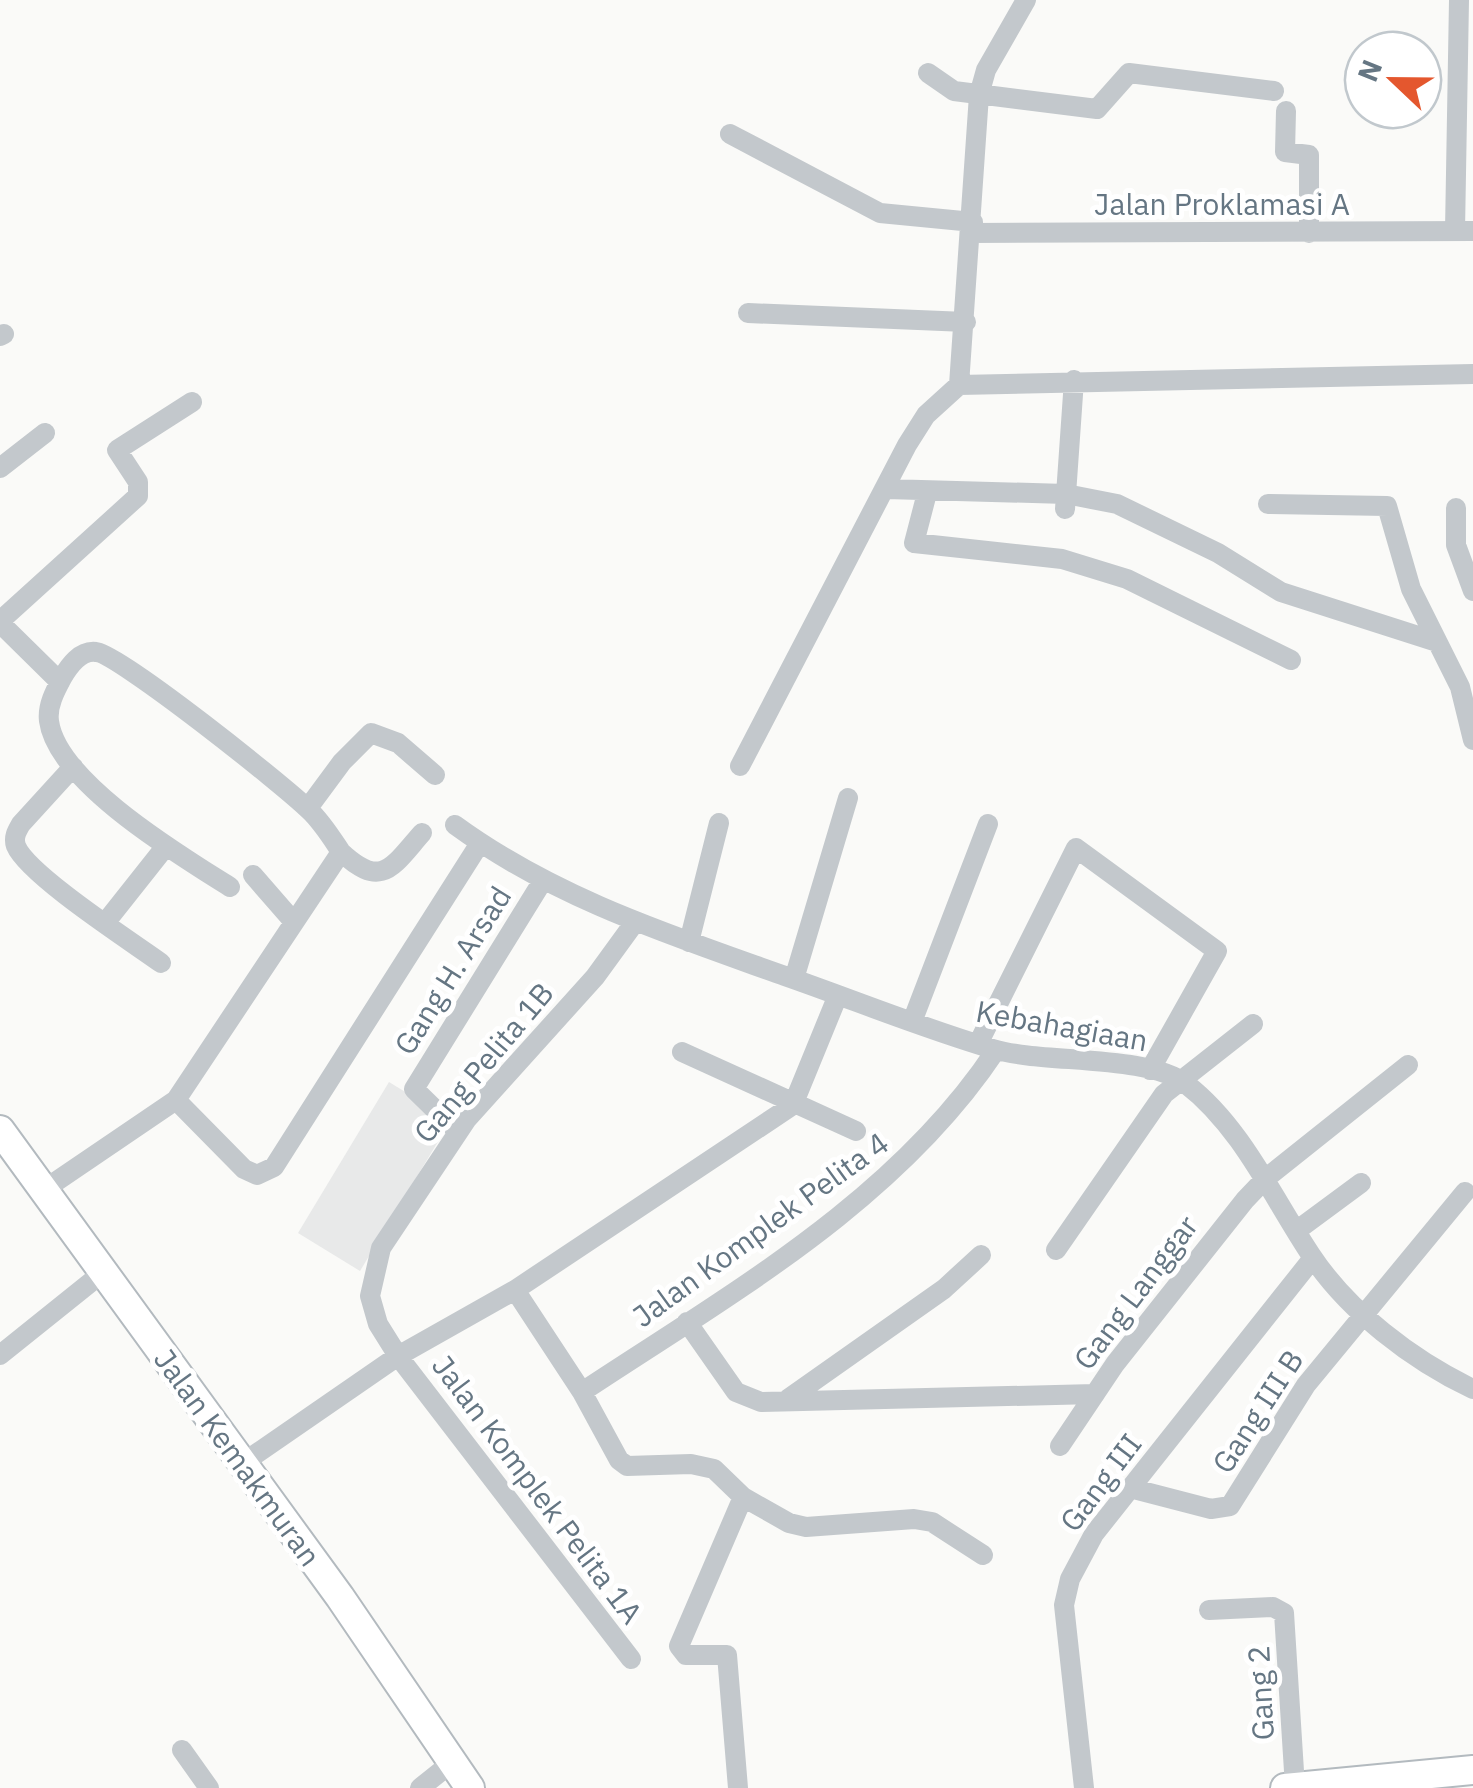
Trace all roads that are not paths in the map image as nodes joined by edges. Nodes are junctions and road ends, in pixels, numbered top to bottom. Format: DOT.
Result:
graph roads {
  1 [pos="1026,0"];
  2 [pos="1460,0"];
  3 [pos="928,73"];
  4 [pos="1274,91"];
  5 [pos="980,95"];
  6 [pos="1286,111"];
  7 [pos="730,134"];
  8 [pos="972,227"];
  9 [pos="1464,231"];
  10 [pos="1309,233"];
  11 [pos="748,313"];
  12 [pos="966,322"];
  13 [pos="1473,374"];
  14 [pos="1074,380"];
  15 [pos="958,385"];
  16 [pos="192,402"];
  17 [pos="45,433"];
  18 [pos="0,468"];
  19 [pos="886,490"];
  20 [pos="927,492"];
  21 [pos="1066,501"];
  22 [pos="1268,504"];
  23 [pos="1456,508"];
  24 [pos="1473,591"];
  25 [pos="0,622"];
  26 [pos="1437,642"];
  27 [pos="1291,660"];
  28 [pos="60,682"];
  29 [pos="1473,740"];
  30 [pos="740,766"];
  31 [pos="73,767"];
  32 [pos="434,775"];
  33 [pos="848,798"];
  34 [pos="308,808"];
  35 [pos="720,823"];
  36 [pos="988,824"];
  37 [pos="455,825"];
  38 [pos="422,832"];
  39 [pos="480,843"];
  40 [pos="166,846"];
  41 [pos="341,852"];
  42 [pos="254,875"];
  43 [pos="542,882"];
  44 [pos="230,887"];
  45 [pos="293,921"];
  46 [pos="105,922"];
  47 [pos="636,922"];
  48 [pos="690,942"];
  49 [pos="161,963"];
  50 [pos="794,979"];
  51 [pos="838,995"];
  52 [pos="912,1022"];
  53 [pos="1253,1024"];
  54 [pos="987,1047"];
  55 [pos="682,1052"];
  56 [pos="1408,1065"];
  57 [pos="1150,1070"];
  58 [pos="1184,1082"];
  59 [pos="176,1100"];
  60 [pos="792,1105"];
  61 [pos="0,1130"];
  62 [pos="856,1131"];
  63 [pos="458,1132"];
  64 [pos="1265,1179"];
  65 [pos="1361,1182"];
  66 [pos="45,1189"];
  67 [pos="1465,1192"];
  68 [pos="1296,1231"];
  69 [pos="1056,1250"];
  70 [pos="981,1255"];
  71 [pos="1313,1258"];
  72 [pos="106,1270"];
  73 [pos="515,1290"];
  74 [pos="1361,1313"];
  75 [pos="687,1322"];
  76 [pos="0,1355"];
  77 [pos="398,1356"];
  78 [pos="1473,1389"];
  79 [pos="582,1392"];
  80 [pos="1096,1394"];
  81 [pos="786,1400"];
  82 [pos="1060,1446"];
  83 [pos="240,1465"];
  84 [pos="1130,1488"];
  85 [pos="743,1497"];
  86 [pos="983,1555"];
  87 [pos="1210,1610"];
  88 [pos="631,1659"];
  89 [pos="182,1750"];
  90 [pos="455,1760"];
  91 [pos="1473,1770"];
  92 [pos="1406,1782"];
  93 [pos="1295,1787"];
  94 [pos="209,1788"];
  95 [pos="420,1788"];
  96 [pos="470,1788"];
  97 [pos="738,1788"];
  98 [pos="1084,1788"];
  99 [pos="1285,1788"];
  1 -- 5 [label="street"];
  2 -- 9 [label="street"];
  3 -- 5 [label="street"];
  4 -- 5 [label="street"];
  5 -- 8 [label="street"];
  6 -- 10 [label="street"];
  7 -- 8 [label="street, Jalan Proklamasi A"];
  8 -- 10 [label="street, Jalan Proklamasi A"];
  8 -- 12 [label="street"];
  9 -- 10 [label="street, Jalan Proklamasi A"];
  11 -- 12 [label="street"];
  12 -- 15 [label="street"];
  13 -- 14 [label="street"];
  14 -- 15 [label="street"];
  14 -- 21 [label="street"];
  15 -- 19 [label="street"];
  16 -- 25 [label="street"];
  17 -- 18 [label="street"];
  19 -- 20 [label="street"];
  19 -- 30 [label="street"];
  20 -- 21 [label="street"];
  20 -- 27 [label="street"];
  21 -- 26 [label="street"];
  22 -- 26 [label="street"];
  23 -- 24 [label="street"];
  25 -- 28 [label="street"];
  26 -- 29 [label="street"];
  28 -- 31 [label="street"];
  28 -- 34 [label="street"];
  31 -- 40 [label="street"];
  31 -- 46 [label="street"];
  32 -- 34 [label="street"];
  33 -- 50 [label="street"];
  34 -- 41 [label="street"];
  35 -- 48 [label="street"];
  36 -- 52 [label="street"];
  37 -- 39 [label="street, Kebahagiaan"];
  38 -- 41 [label="street"];
  39 -- 43 [label="street, Kebahagiaan"];
  39 -- 59 [label="street"];
  40 -- 44 [label="street"];
  40 -- 46 [label="street"];
  41 -- 45 [label="street"];
  42 -- 45 [label="street"];
  43 -- 47 [label="street, Kebahagiaan"];
  43 -- 63 [label="street, Gang H. Arsad"];
  45 -- 59 [label="street"];
  46 -- 49 [label="street"];
  47 -- 48 [label="street, Kebahagiaan"];
  47 -- 63 [label="street, Gang Pelita 1B"];
  48 -- 50 [label="street, Kebahagiaan"];
  50 -- 51 [label="street, Kebahagiaan"];
  51 -- 52 [label="street, Kebahagiaan"];
  51 -- 60 [label="street"];
  52 -- 54 [label="street, Kebahagiaan"];
  53 -- 58 [label="street"];
  54 -- 57 [label="street, Kebahagiaan"];
  54 -- 57 [label="street, Jalan Komplek Pelita 4"];
  54 -- 75 [label="street, Jalan Komplek Pelita 4"];
  55 -- 60 [label="street"];
  56 -- 64 [label="street, Gang Langgar"];
  57 -- 58 [label="street, Kebahagiaan"];
  58 -- 64 [label="street"];
  58 -- 69 [label="street"];
  59 -- 66 [label="street"];
  60 -- 62 [label="street"];
  60 -- 73 [label="street"];
  61 -- 66 [label="street, Jalan Kemakmuran"];
  63 -- 77 [label="street, Gang Pelita 1B"];
  64 -- 68 [label="street"];
  64 -- 80 [label="street, Gang Langgar"];
  65 -- 68 [label="street"];
  66 -- 72 [label="street, Jalan Kemakmuran"];
  67 -- 74 [label="street"];
  68 -- 71 [label="street"];
  70 -- 81 [label="street"];
  71 -- 74 [label="street"];
  71 -- 84 [label="street, Gang III"];
  72 -- 76 [label="street"];
  72 -- 83 [label="street, Jalan Kemakmuran"];
  73 -- 77 [label="street"];
  73 -- 79 [label="street"];
  74 -- 78 [label="street"];
  74 -- 84 [label="street, Gang III B"];
  75 -- 79 [label="street, Jalan Komplek Pelita 4"];
  75 -- 81 [label="street"];
  77 -- 83 [label="street"];
  77 -- 88 [label="street, Jalan Komplek Pelita 1A"];
  79 -- 85 [label="street"];
  80 -- 81 [label="street"];
  80 -- 82 [label="street, Gang Langgar"];
  83 -- 90 [label="street, Jalan Kemakmuran"];
  84 -- 98 [label="street, Gang III"];
  85 -- 86 [label="street"];
  85 -- 97 [label="street"];
  87 -- 93 [label="street, Gang 2"];
  89 -- 94 [label="street"];
  90 -- 95 [label="street"];
  90 -- 96 [label="street, Jalan Kemakmuran"];
  91 -- 92 [label="street"];
  92 -- 93 [label="street"];
  93 -- 99 [label="street"];
}
